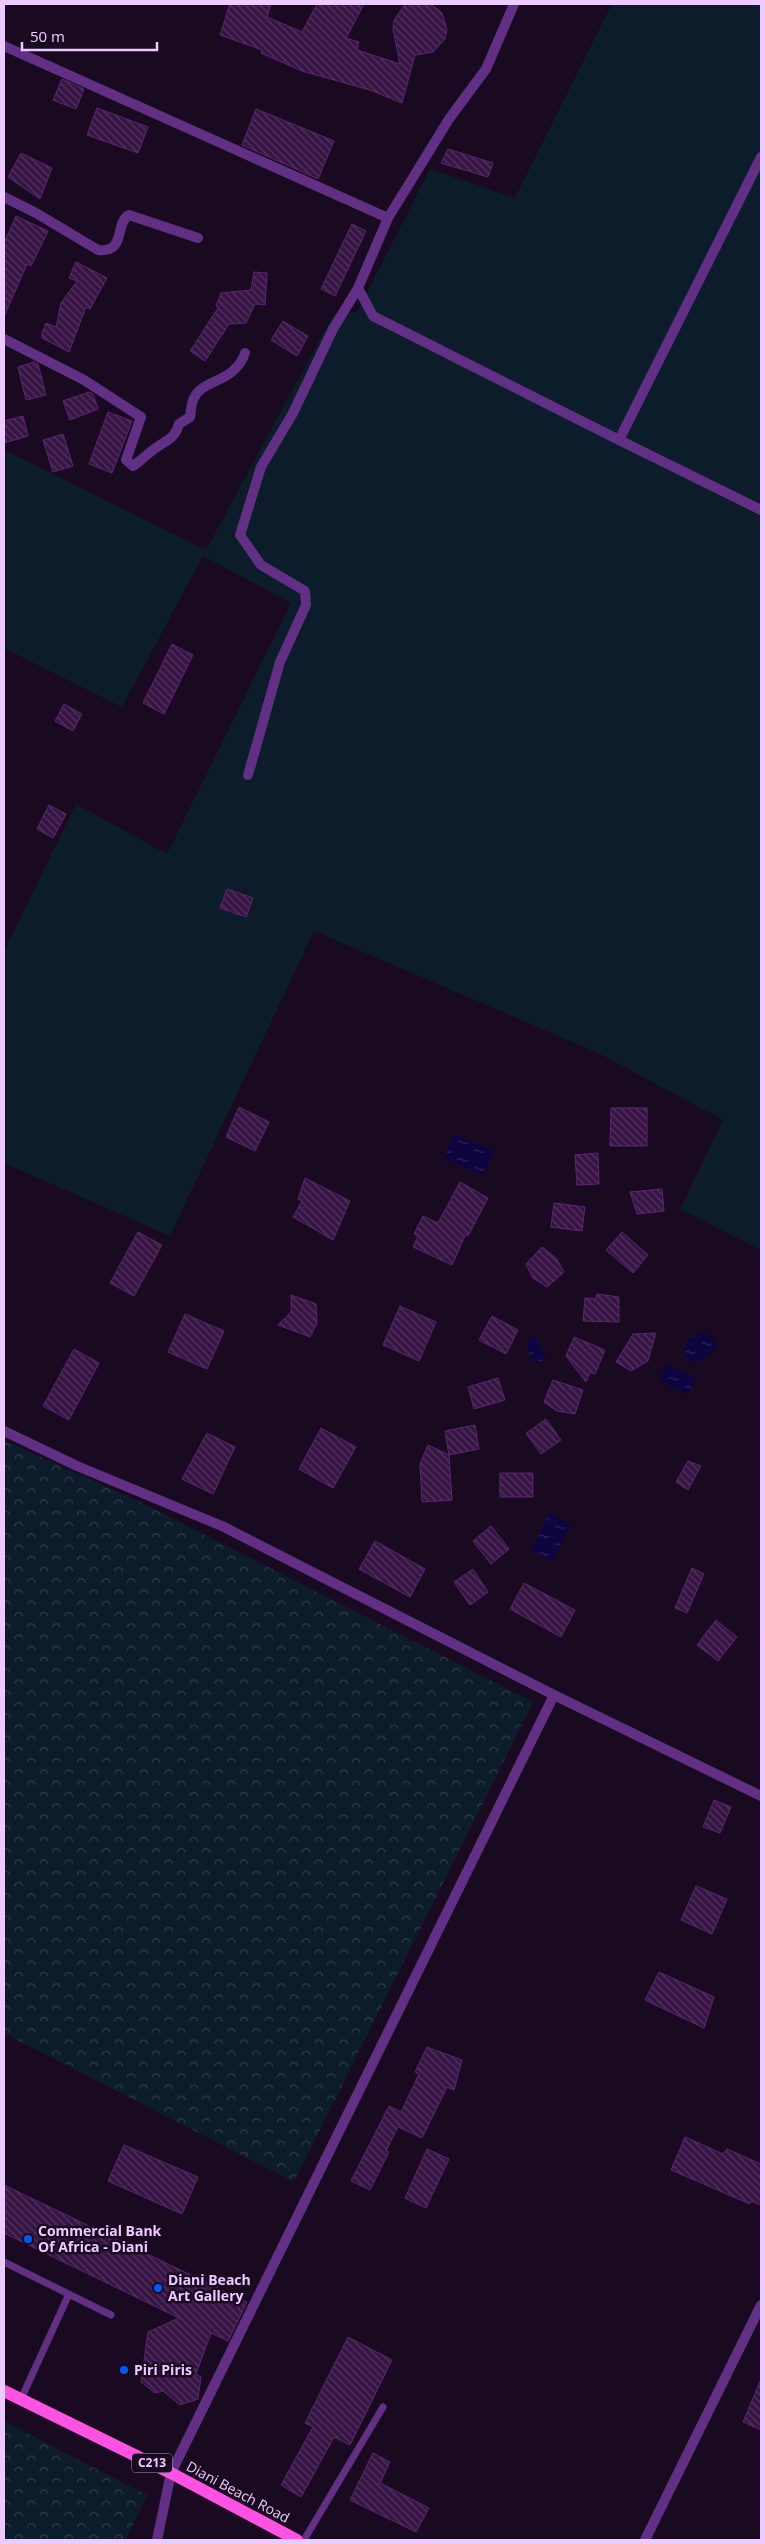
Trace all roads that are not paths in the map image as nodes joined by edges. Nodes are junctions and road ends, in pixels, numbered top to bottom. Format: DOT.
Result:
graph roads {
  1 [pos="514,4"];
  2 [pos="4,46"];
  3 [pos="761,157"];
  4 [pos="4,197"];
  5 [pos="388,218"];
  6 [pos="198,238"];
  7 [pos="358,288"];
  8 [pos="4,339"];
  9 [pos="245,353"];
  10 [pos="618,440"];
  11 [pos="761,510"];
  12 [pos="248,775"];
  13 [pos="4,1432"];
  14 [pos="554,1695"];
  15 [pos="761,1796"];
  16 [pos="4,2262"];
  17 [pos="69,2294"];
  18 [pos="761,2305"];
  19 [pos="111,2315"];
  20 [pos="4,2391"];
  21 [pos="21,2399"];
  22 [pos="383,2407"];
  23 [pos="171,2473"];
  24 [pos="157,2540"];
  25 [pos="297,2540"];
  26 [pos="304,2540"];
  27 [pos="645,2540"];
  1 -- 5 [label="street"];
  2 -- 5 [label="street"];
  3 -- 10 [label="street"];
  4 -- 6 [label="street"];
  5 -- 7 [label="street"];
  7 -- 10 [label="street"];
  7 -- 12 [label="street"];
  8 -- 9 [label="street"];
  10 -- 11 [label="street"];
  13 -- 14 [label="street"];
  14 -- 15 [label="street"];
  14 -- 23 [label="street"];
  16 -- 17 [label="lane"];
  17 -- 19 [label="lane"];
  17 -- 21 [label="lane"];
  18 -- 27 [label="street"];
  20 -- 21 [label="main road, Diani Beach Road / C213"];
  21 -- 23 [label="main road, Diani Beach Road / C213"];
  22 -- 26 [label="lane"];
  23 -- 24 [label="street"];
  23 -- 25 [label="main road, Diani Beach Road / C213"];
}
